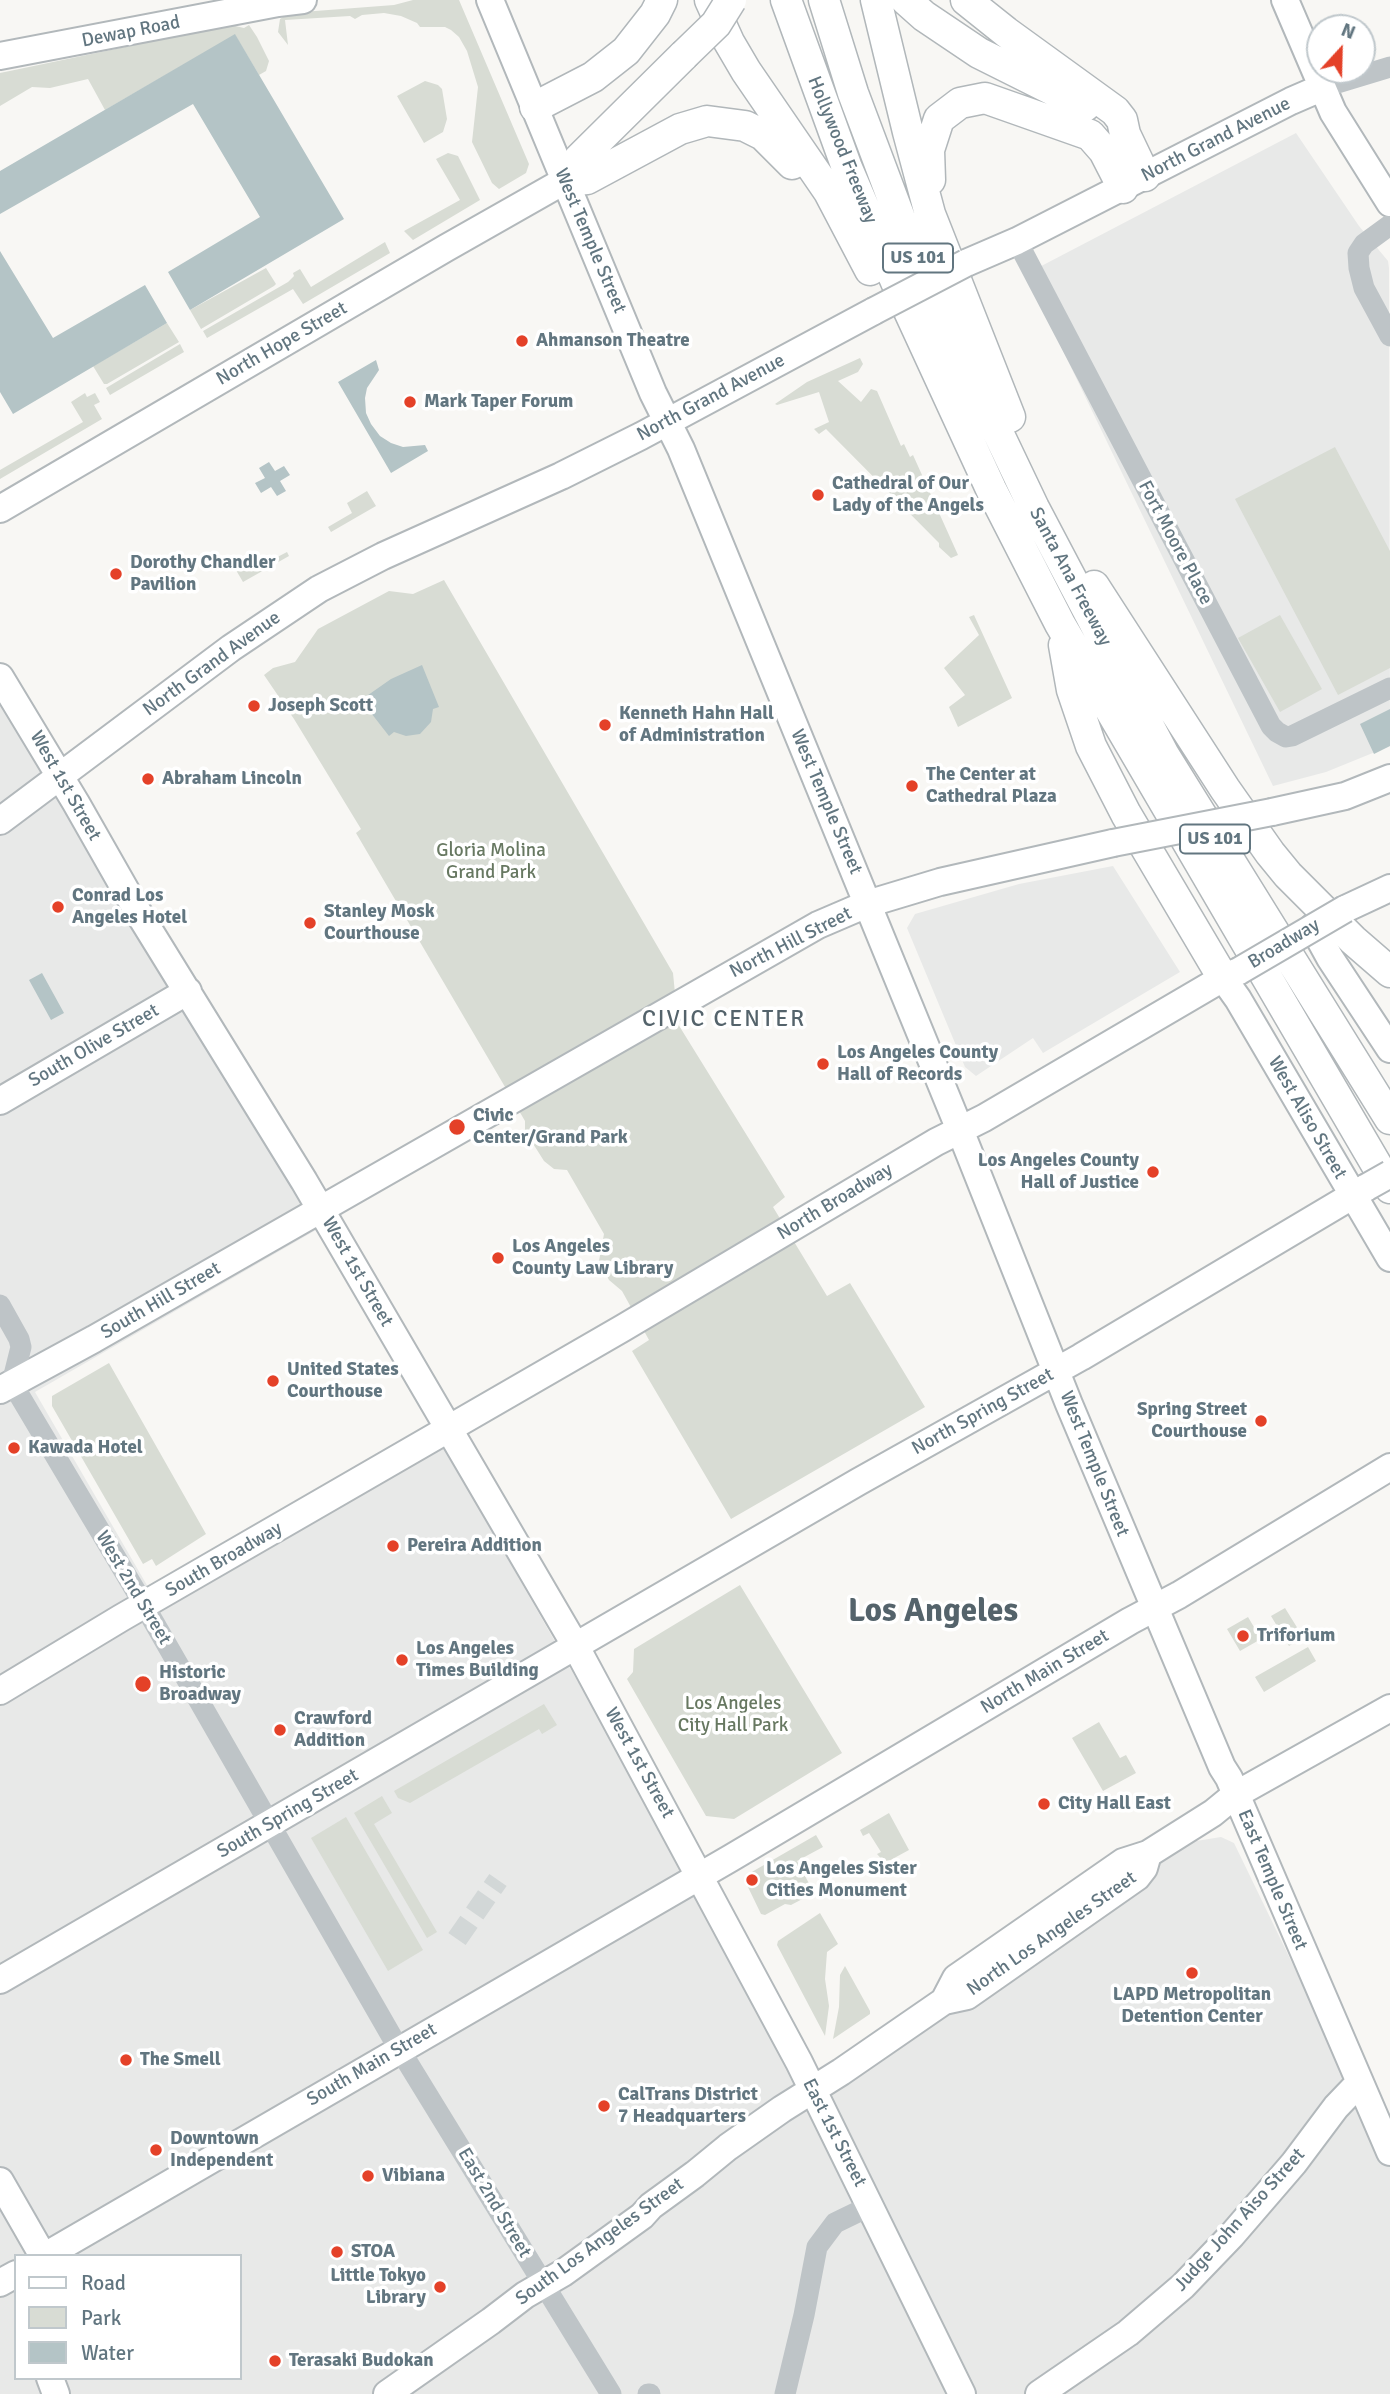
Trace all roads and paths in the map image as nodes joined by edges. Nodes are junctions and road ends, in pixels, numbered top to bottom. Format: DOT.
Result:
graph roads {
  1 [pos="303,0"];
  2 [pos="491,0"];
  3 [pos="662,0"];
  4 [pos="710,0"];
  5 [pos="731,0"];
  6 [pos="786,0"];
  7 [pos="824,0"];
  8 [pos="876,0"];
  9 [pos="966,0"];
  10 [pos="1285,0"];
  11 [pos="909,3"];
  12 [pos="0,56"];
  13 [pos="1390,67"];
  14 [pos="1321,88"];
  15 [pos="535,107"];
  16 [pos="1125,134"];
  17 [pos="564,181"];
  18 [pos="1134,182"];
  19 [pos="1390,202"];
  20 [pos="1390,225"];
  21 [pos="1017,241"];
  22 [pos="862,251"];
  23 [pos="955,258"];
  24 [pos="1390,336"];
  25 [pos="666,422"];
  26 [pos="991,489"];
  27 [pos="1034,508"];
  28 [pos="0,509"];
  29 [pos="1056,550"];
  30 [pos="1060,624"];
  31 [pos="0,677"];
  32 [pos="1390,688"];
  33 [pos="61,778"];
  34 [pos="1390,778"];
  35 [pos="0,821"];
  36 [pos="1390,888"];
  37 [pos="867,904"];
  38 [pos="1313,927"];
  39 [pos="1390,972"];
  40 [pos="1231,975"];
  41 [pos="188,991"];
  42 [pos="1390,1049"];
  43 [pos="0,1101"];
  44 [pos="1390,1119"];
  45 [pos="960,1130"];
  46 [pos="1390,1174"];
  47 [pos="1370,1190"];
  48 [pos="320,1208"];
  49 [pos="1390,1258"];
  50 [pos="0,1305"];
  51 [pos="1056,1371"];
  52 [pos="4,1379"];
  53 [pos="448,1428"];
  54 [pos="1390,1467"];
  55 [pos="144,1605"];
  56 [pos="1154,1607"];
  57 [pos="575,1645"];
  58 [pos="0,1691"];
  59 [pos="1390,1708"];
  60 [pos="1235,1795"];
  61 [pos="270,1826"];
  62 [pos="700,1875"];
  63 [pos="0,1980"];
  64 [pos="400,2048"];
  65 [pos="1359,2082"];
  66 [pos="811,2090"];
  67 [pos="1390,2152"];
  68 [pos="0,2181"];
  69 [pos="870,2206"];
  70 [pos="43,2254"];
  71 [pos="47,2254"];
  72 [pos="543,2283"];
  73 [pos="387,2394"];
  74 [pos="611,2394"];
  75 [pos="785,2394"];
  76 [pos="962,2394"];
  77 [pos="1039,2394"];
  1 -- 12 [label="main road, Dewap Road"];
  2 -- 15 [label="main road, West Temple Street"];
  3 -- 15 [label="highway"];
  4 -- 22 [label="highway"];
  5 -- 17 [label="highway, bridge"];
  6 -- 26 [label="highway, Hollywood Freeway / US 101"];
  7 -- 27 [label="highway, Santa Ana Freeway / US 101"];
  8 -- 23 [label="highway"];
  9 -- 16 [label="highway"];
  10 -- 14 [label="main road"];
  11 -- 16 [label="highway"];
  13 -- 14 [label="street, North Grand Avenue"];
  14 -- 18 [label="main road, North Grand Avenue"];
  14 -- 19 [label="main road"];
  15 -- 17 [label="main road, West Temple Street"];
  16 -- 18 [label="highway"];
  17 -- 22 [label="highway"];
  17 -- 25 [label="main road, West Temple Street"];
  17 -- 28 [label="main road, North Hope Street"];
  18 -- 21 [label="main road, North Grand Avenue"];
  18 -- 23 [label="highway"];
  20 -- 24 [label="street"];
  21 -- 23 [label="main road, North Grand Avenue"];
  21 -- 32 [label="street, Fort Moore Place"];
  22 -- 26 [label="highway"];
  23 -- 25 [label="main road, North Grand Avenue, bridge"];
  23 -- 27 [label="highway"];
  25 -- 33 [label="main road, North Grand Avenue"];
  25 -- 37 [label="main road, West Temple Street"];
  26 -- 30 [label="highway, Santa Ana Freeway / US 101"];
  27 -- 29 [label="highway, Santa Ana Freeway / US 101"];
  29 -- 39 [label="highway"];
  29 -- 44 [label="highway, Santa Ana Freeway / US 101"];
  30 -- 40 [label="highway"];
  30 -- 47 [label="highway, Santa Ana Freeway / US 101"];
  31 -- 33 [label="main road, West 1st Street"];
  33 -- 35 [label="main road, North Grand Avenue"];
  33 -- 41 [label="main road, West 1st Street"];
  34 -- 37 [label="main road, North Hill Street, bridge"];
  36 -- 38 [label="main road, Broadway, bridge"];
  37 -- 45 [label="main road, West Temple Street"];
  37 -- 48 [label="main road, North Hill Street"];
  38 -- 40 [label="main road, Broadway, bridge"];
  38 -- 42 [label="main road"];
  40 -- 45 [label="main road, North Broadway"];
  40 -- 47 [label="main road, West Aliso Street"];
  41 -- 43 [label="main road, South Olive Street"];
  41 -- 48 [label="main road, West 1st Street"];
  45 -- 51 [label="main road, West Temple Street"];
  45 -- 53 [label="main road, North Broadway"];
  46 -- 47 [label="main road, North Spring Street, bridge"];
  47 -- 49 [label="main road, West Aliso Street"];
  47 -- 51 [label="main road, North Spring Street"];
  48 -- 52 [label="main road, South Hill Street"];
  48 -- 53 [label="main road, West 1st Street"];
  50 -- 52 [label="street"];
  51 -- 56 [label="main road, West Temple Street"];
  51 -- 57 [label="main road, North Spring Street"];
  52 -- 55 [label="street, West 2nd Street"];
  53 -- 55 [label="main road, South Broadway"];
  53 -- 57 [label="main road, West 1st Street"];
  54 -- 56 [label="main road, North Main Street"];
  55 -- 58 [label="main road, South Broadway"];
  55 -- 61 [label="street, West 2nd Street"];
  56 -- 60 [label="main road, East Temple Street"];
  56 -- 62 [label="main road, North Main Street"];
  57 -- 61 [label="main road, South Spring Street"];
  57 -- 62 [label="main road, West 1st Street"];
  59 -- 60 [label="main road, North Los Angeles Street"];
  60 -- 65 [label="main road, East Temple Street"];
  60 -- 66 [label="main road, North Los Angeles Street"];
  61 -- 63 [label="main road, South Spring Street"];
  61 -- 64 [label="street, West 2nd Street"];
  62 -- 64 [label="main road, South Main Street"];
  62 -- 66 [label="main road, East 1st Street"];
  64 -- 71 [label="main road, South Main Street"];
  64 -- 72 [label="street, East 2nd Street"];
  65 -- 67 [label="main road, East Temple Street"];
  65 -- 77 [label="main road, Judge John Aiso Street"];
  66 -- 69 [label="main road, East 1st Street"];
  66 -- 72 [label="main road, South Los Angeles Street"];
  68 -- 70 [label="main road"];
  69 -- 75 [label="street"];
  69 -- 76 [label="main road, East 1st Street"];
  72 -- 73 [label="main road, South Los Angeles Street"];
  72 -- 74 [label="street, East 2nd Street"];
}
